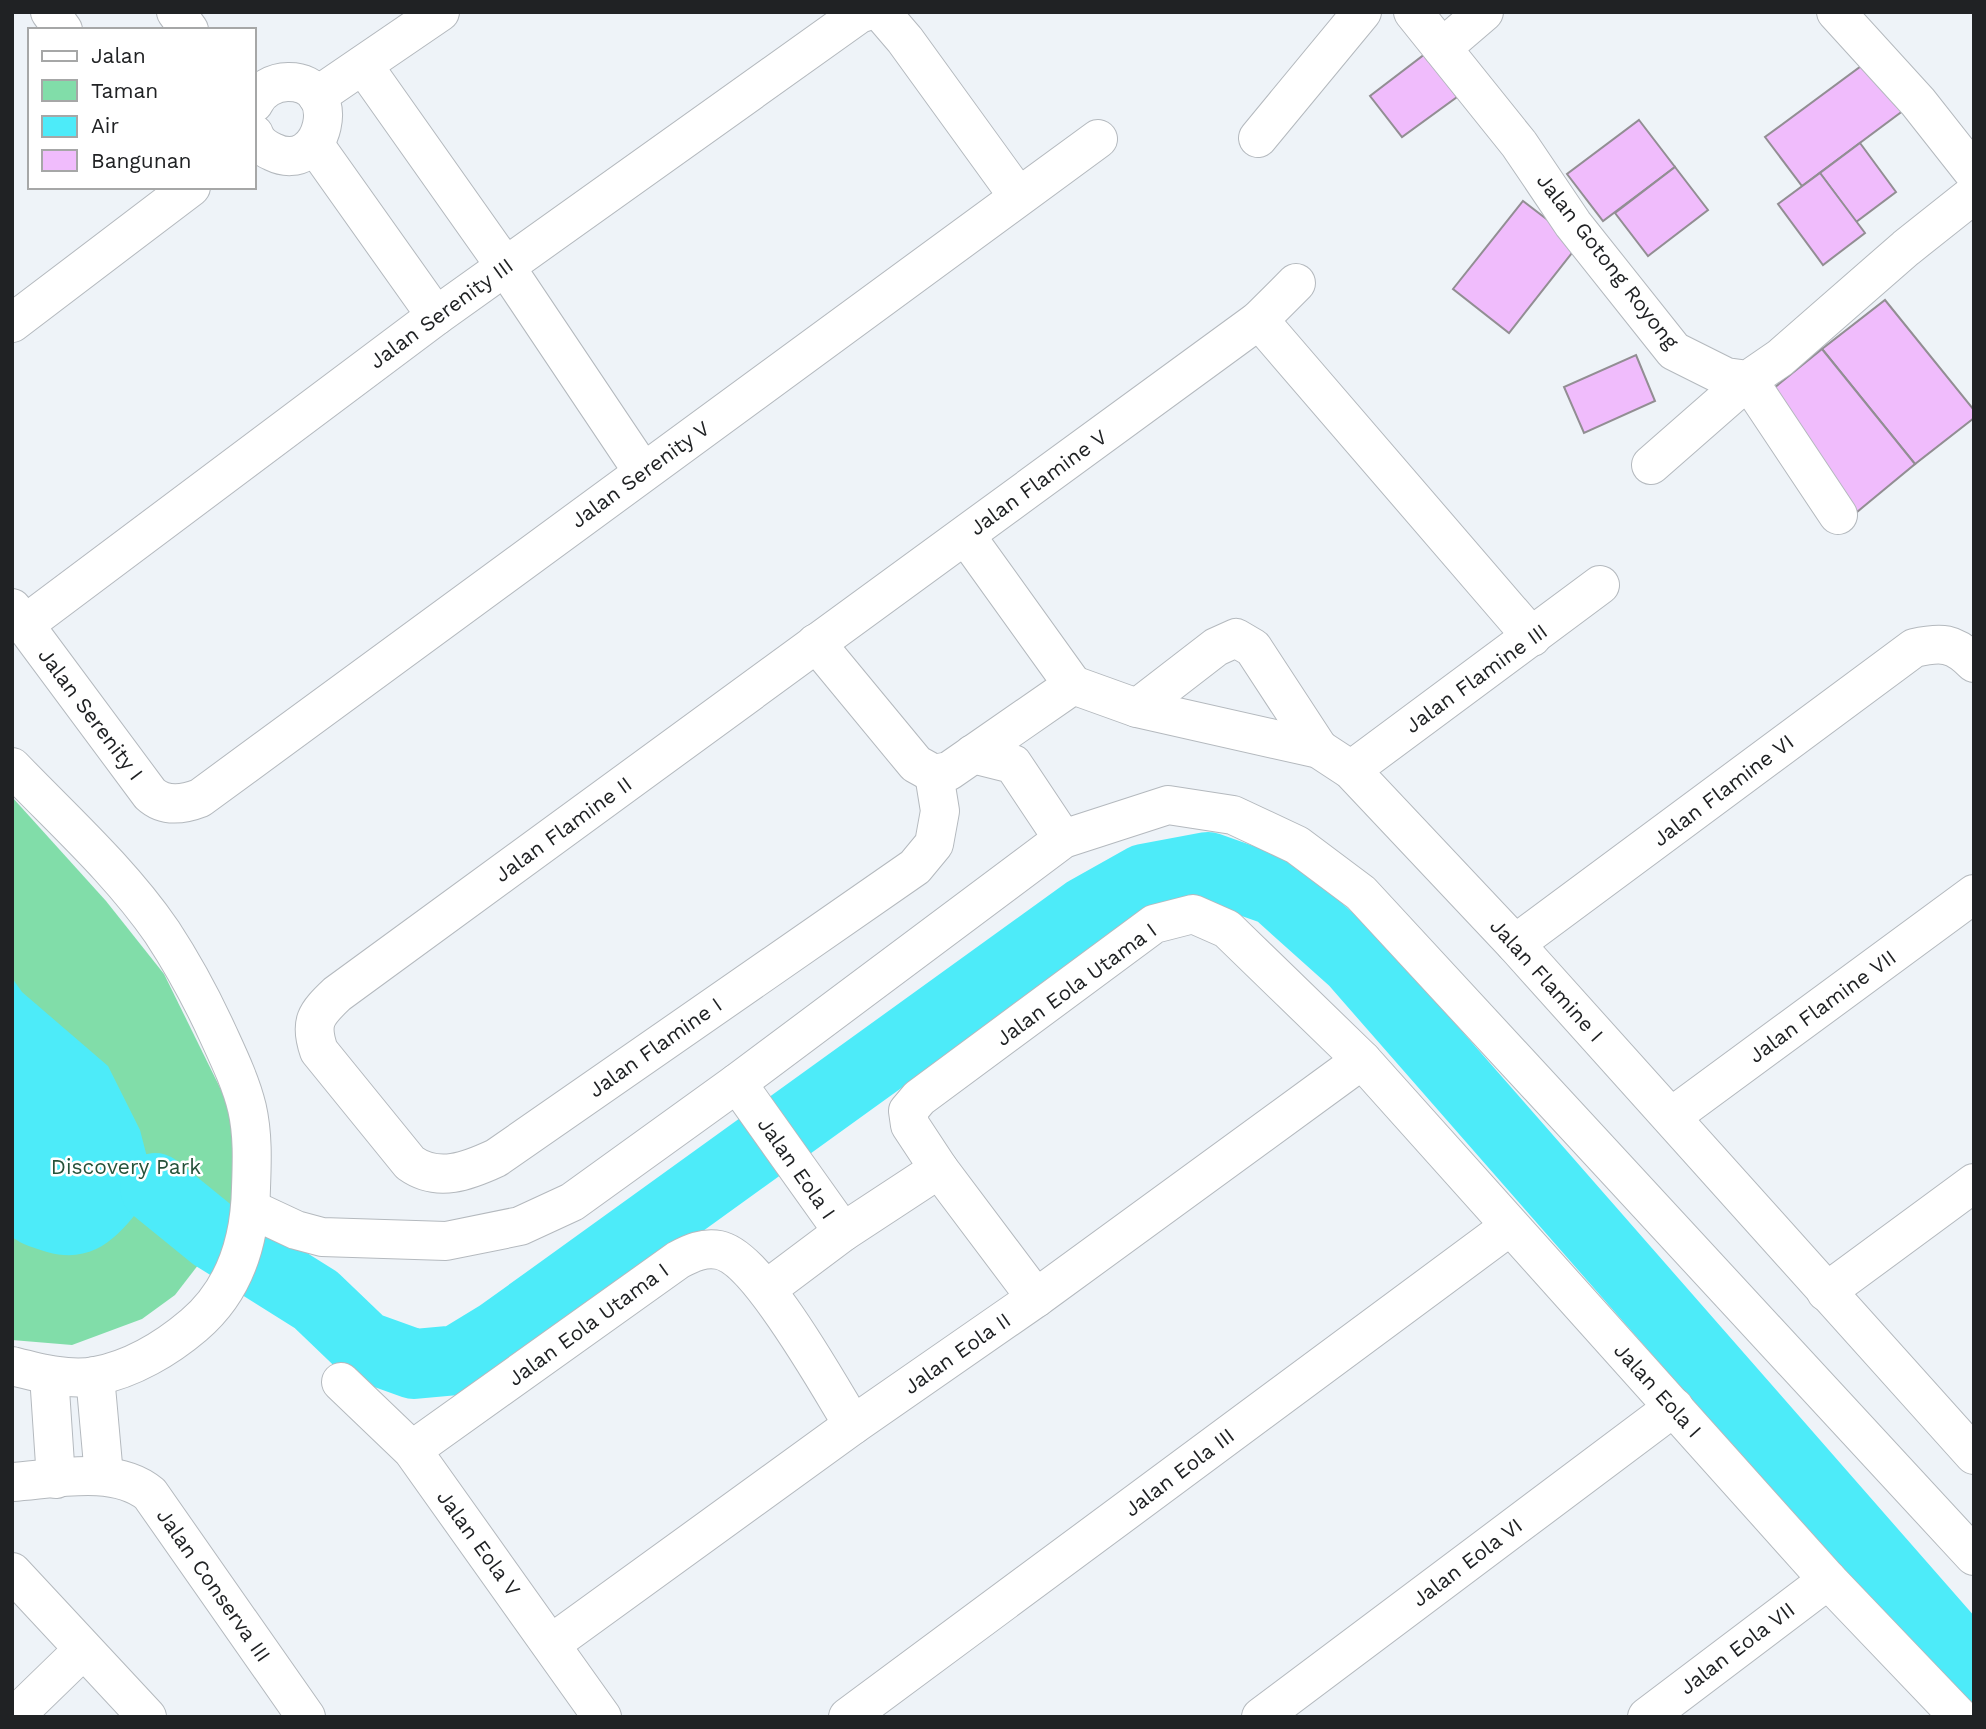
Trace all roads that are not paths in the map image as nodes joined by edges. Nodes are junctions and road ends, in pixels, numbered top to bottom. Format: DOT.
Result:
graph roads {
  1 [pos="50,12"];
  2 [pos="176,12"];
  3 [pos="440,12"];
  4 [pos="865,12"];
  5 [pos="881,12"];
  6 [pos="1362,12"];
  7 [pos="1413,12"];
  8 [pos="1484,12"];
  9 [pos="1836,12"];
  10 [pos="61,28"];
  11 [pos="188,28"];
  12 [pos="1442,48"];
  13 [pos="363,65"];
  14 [pos="317,96"];
  15 [pos="256,122"];
  16 [pos="256,132"];
  17 [pos="1258,138"];
  18 [pos="1098,139"];
  19 [pos="314,144"];
  20 [pos="1974,173"];
  21 [pos="182,190"];
  22 [pos="1974,194"];
  23 [pos="1018,196"];
  24 [pos="505,266"];
  25 [pos="1296,283"];
  26 [pos="436,316"];
  27 [pos="1259,320"];
  28 [pos="12,323"];
  29 [pos="1748,380"];
  30 [pos="1651,465"];
  31 [pos="643,472"];
  32 [pos="1838,515"];
  33 [pos="966,536"];
  34 [pos="1600,584"];
  35 [pos="18,617"];
  36 [pos="1532,637"];
  37 [pos="816,643"];
  38 [pos="1973,660"];
  39 [pos="1073,685"];
  40 [pos="1137,708"];
  41 [pos="1026,718"];
  42 [pos="1320,749"];
  43 [pos="973,754"];
  44 [pos="1013,764"];
  45 [pos="12,766"];
  46 [pos="1351,770"];
  47 [pos="934,774"];
  48 [pos="180,804"];
  49 [pos="1063,839"];
  50 [pos="1974,894"];
  51 [pos="1515,944"];
  52 [pos="315,1020"];
  53 [pos="1362,1060"];
  54 [pos="745,1094"];
  55 [pos="1671,1117"];
  56 [pos="939,1169"];
  57 [pos="1974,1183"];
  58 [pos="249,1222"];
  59 [pos="1510,1227"];
  60 [pos="843,1233"];
  61 [pos="767,1289"];
  62 [pos="1826,1292"];
  63 [pos="1036,1298"];
  64 [pos="12,1366"];
  65 [pos="49,1375"];
  66 [pos="95,1376"];
  67 [pos="341,1382"];
  68 [pos="1674,1407"];
  69 [pos="853,1425"];
  70 [pos="412,1450"];
  71 [pos="1974,1455"];
  72 [pos="104,1476"];
  73 [pos="57,1479"];
  74 [pos="12,1482"];
  75 [pos="1974,1556"];
  76 [pos="12,1573"];
  77 [pos="1828,1580"];
  78 [pos="551,1644"];
  79 [pos="83,1650"];
  80 [pos="14,1717"];
  81 [pos="148,1717"];
  82 [pos="306,1717"];
  83 [pos="602,1717"];
  84 [pos="848,1717"];
  85 [pos="1261,1717"];
  86 [pos="1647,1717"];
  87 [pos="1959,1717"];
  1 -- 10 [label="street"];
  2 -- 11 [label="street"];
  3 -- 13 [label="street"];
  4 -- 24 [label="street, Jalan Serenity III"];
  5 -- 23 [label="street"];
  6 -- 17 [label="street"];
  7 -- 12 [label="street, Jalan Gotong Royong"];
  8 -- 12 [label="street"];
  9 -- 20 [label="street"];
  12 -- 29 [label="street, Jalan Gotong Royong"];
  13 -- 14 [label="street"];
  13 -- 24 [label="street"];
  14 -- 15 [label="street"];
  14 -- 19 [label="street"];
  16 -- 19 [label="street"];
  18 -- 23 [label="street, Jalan Serenity V"];
  19 -- 26 [label="street"];
  21 -- 28 [label="street"];
  22 -- 29 [label="street"];
  23 -- 31 [label="street, Jalan Serenity V"];
  24 -- 26 [label="street, Jalan Serenity III"];
  24 -- 31 [label="street"];
  25 -- 27 [label="street, Jalan Flamine V"];
  26 -- 35 [label="street, Jalan Serenity III"];
  27 -- 33 [label="street, Jalan Flamine V"];
  27 -- 36 [label="street"];
  29 -- 30 [label="street"];
  29 -- 32 [label="street"];
  31 -- 48 [label="street, Jalan Serenity V"];
  33 -- 37 [label="street, Jalan Flamine V"];
  33 -- 39 [label="street"];
  34 -- 36 [label="street, Jalan Flamine III"];
  35 -- 48 [label="street, Jalan Serenity I"];
  36 -- 46 [label="street, Jalan Flamine III"];
  37 -- 47 [label="street"];
  37 -- 52 [label="street, Jalan Flamine II"];
  38 -- 51 [label="street, Jalan Flamine VI"];
  39 -- 40 [label="street, Jalan Flamine I"];
  39 -- 41 [label="street"];
  40 -- 42 [label="street, Jalan Flamine I"];
  40 -- 42 [label="street"];
  41 -- 43 [label="street"];
  41 -- 44 [label="street"];
  42 -- 46 [label="street, Jalan Flamine I"];
  43 -- 44 [label="street"];
  43 -- 47 [label="street"];
  44 -- 49 [label="street"];
  45 -- 58 [label="street"];
  46 -- 51 [label="street, Jalan Flamine I"];
  47 -- 52 [label="street, Jalan Flamine I"];
  49 -- 54 [label="street"];
  49 -- 75 [label="street"];
  50 -- 55 [label="street, Jalan Flamine VII"];
  51 -- 55 [label="street, Jalan Flamine I"];
  53 -- 56 [label="street, Jalan Eola Utama I"];
  53 -- 59 [label="street, Jalan Eola I"];
  53 -- 63 [label="street, Jalan Eola II"];
  54 -- 58 [label="street"];
  54 -- 60 [label="street, Jalan Eola I"];
  55 -- 62 [label="street, Jalan Flamine I"];
  56 -- 60 [label="street, Jalan Eola I"];
  56 -- 63 [label="street"];
  57 -- 62 [label="street"];
  58 -- 66 [label="street"];
  59 -- 68 [label="street, Jalan Eola I"];
  59 -- 84 [label="street, Jalan Eola III"];
  60 -- 61 [label="street"];
  61 -- 69 [label="street, Jalan Eola Utama I"];
  61 -- 70 [label="street, Jalan Eola Utama I"];
  62 -- 71 [label="street, Jalan Flamine I"];
  63 -- 69 [label="street, Jalan Eola II"];
  64 -- 65 [label="street"];
  65 -- 66 [label="street"];
  65 -- 73 [label="street"];
  66 -- 72 [label="street"];
  67 -- 70 [label="street, Jalan Eola V"];
  68 -- 77 [label="street, Jalan Eola I"];
  68 -- 85 [label="street, Jalan Eola VI"];
  69 -- 78 [label="street, Jalan Eola II"];
  70 -- 78 [label="street, Jalan Eola V"];
  72 -- 73 [label="street, Jalan Conserva III"];
  72 -- 82 [label="street, Jalan Conserva III"];
  73 -- 74 [label="street, Jalan Conserva III"];
  76 -- 79 [label="street"];
  77 -- 86 [label="street, Jalan Eola VII"];
  77 -- 87 [label="street, Jalan Eola I"];
  78 -- 83 [label="street, Jalan Eola V"];
  79 -- 80 [label="street"];
  79 -- 81 [label="street"];
}
